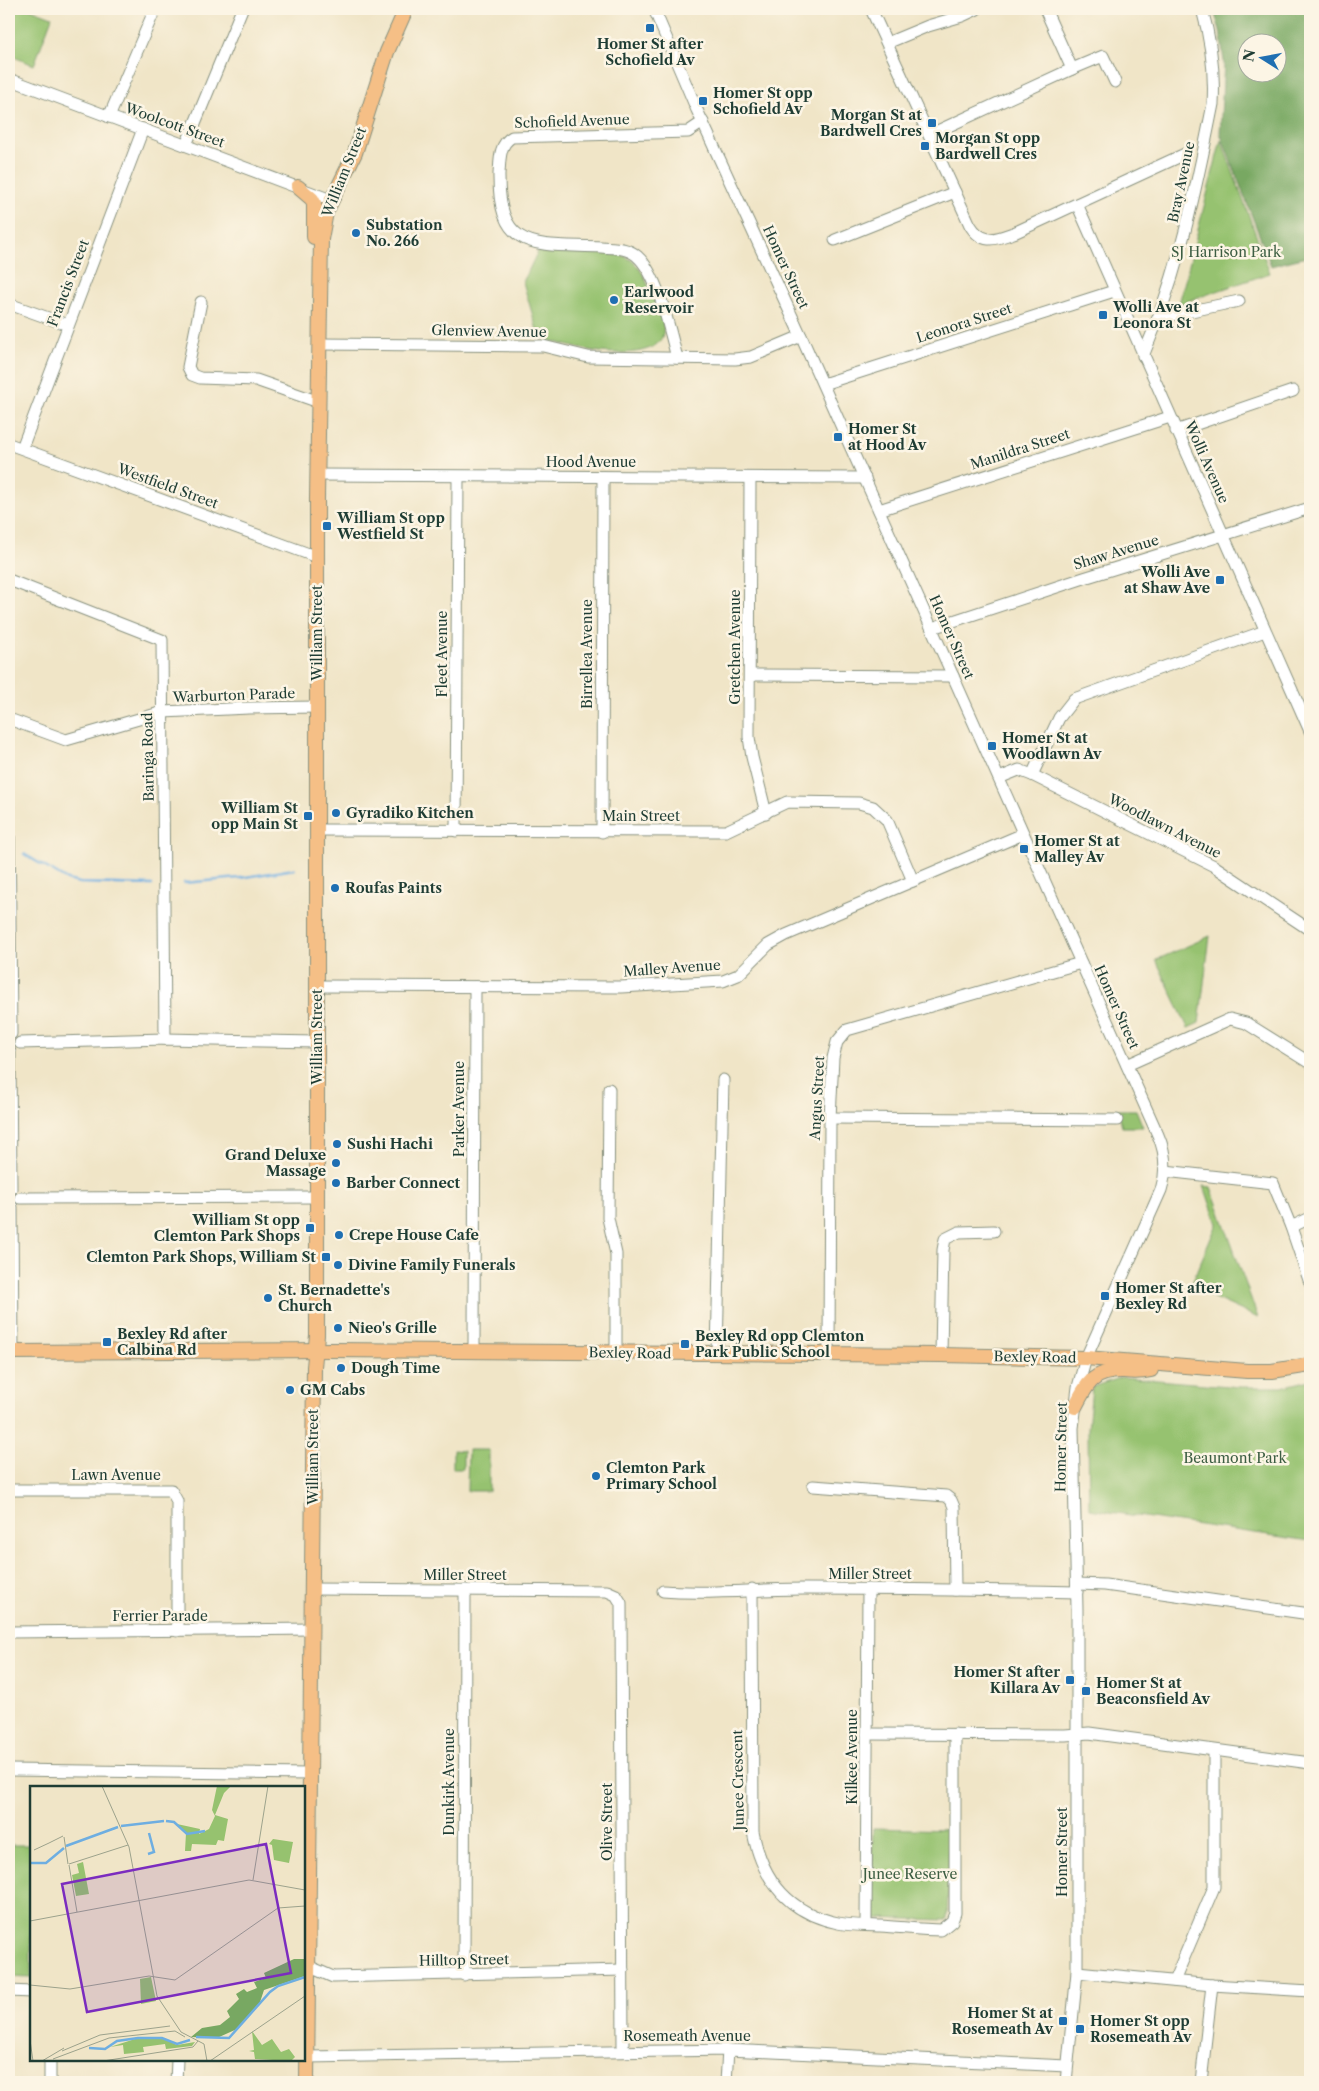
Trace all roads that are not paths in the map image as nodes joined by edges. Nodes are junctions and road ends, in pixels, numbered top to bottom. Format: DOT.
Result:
graph roads {
  1 [pos="155,9"];
  2 [pos="242,9"];
  3 [pos="406,9"];
  4 [pos="654,9"];
  5 [pos="872,9"];
  6 [pos="977,9"];
  7 [pos="1045,9"];
  8 [pos="1202,9"];
  9 [pos="887,43"];
  10 [pos="1072,69"];
  11 [pos="9,79"];
  12 [pos="1115,82"];
  13 [pos="110,117"];
  14 [pos="703,122"];
  15 [pos="143,129"];
  16 [pos="929,135"];
  17 [pos="186,145"];
  18 [pos="1185,154"];
  19 [pos="298,187"];
  20 [pos="955,192"];
  21 [pos="331,200"];
  22 [pos="1077,204"];
  23 [pos="835,240"];
  24 [pos="320,274"];
  25 [pos="1114,291"];
  26 [pos="1239,301"];
  27 [pos="201,302"];
  28 [pos="9,304"];
  29 [pos="1158,318"];
  30 [pos="68,325"];
  31 [pos="801,336"];
  32 [pos="320,344"];
  33 [pos="1143,356"];
  34 [pos="678,358"];
  35 [pos="822,384"];
  36 [pos="1293,392"];
  37 [pos="319,402"];
  38 [pos="1170,417"];
  39 [pos="1176,431"];
  40 [pos="9,444"];
  41 [pos="22,448"];
  42 [pos="317,475"];
  43 [pos="458,477"];
  44 [pos="603,477"];
  45 [pos="750,478"];
  46 [pos="865,478"];
  47 [pos="1310,508"];
  48 [pos="879,510"];
  49 [pos="1222,535"];
  50 [pos="317,557"];
  51 [pos="9,580"];
  52 [pos="932,628"];
  53 [pos="1265,632"];
  54 [pos="750,675"];
  55 [pos="953,676"];
  56 [pos="317,708"];
  57 [pos="162,712"];
  58 [pos="9,719"];
  59 [pos="1310,731"];
  60 [pos="1032,775"];
  61 [pos="999,778"];
  62 [pos="9,808"];
  63 [pos="766,813"];
  64 [pos="317,830"];
  65 [pos="456,831"];
  66 [pos="602,832"];
  67 [pos="1024,834"];
  68 [pos="913,880"];
  69 [pos="10,914"];
  70 [pos="1310,930"];
  71 [pos="1081,963"];
  72 [pos="317,986"];
  73 [pos="475,987"];
  74 [pos="10,1034"];
  75 [pos="165,1039"];
  76 [pos="317,1042"];
  77 [pos="20,1043"];
  78 [pos="9,1051"];
  79 [pos="1310,1063"];
  80 [pos="1127,1065"];
  81 [pos="723,1080"];
  82 [pos="609,1089"];
  83 [pos="830,1118"];
  84 [pos="1117,1120"];
  85 [pos="1165,1171"];
  86 [pos="10,1190"];
  87 [pos="317,1197"];
  88 [pos="14,1204"];
  89 [pos="1310,1218"];
  90 [pos="1291,1227"];
  91 [pos="994,1230"];
  92 [pos="1310,1283"];
  93 [pos="315,1350"];
  94 [pos="474,1351"];
  95 [pos="11,1352"];
  96 [pos="616,1352"];
  97 [pos="717,1354"];
  98 [pos="830,1354"];
  99 [pos="941,1355"];
  100 [pos="1086,1358"];
  101 [pos="1166,1364"];
  102 [pos="1310,1364"];
  103 [pos="1075,1407"];
  104 [pos="813,1486"];
  105 [pos="9,1490"];
  106 [pos="1077,1588"];
  107 [pos="312,1589"];
  108 [pos="752,1589"];
  109 [pos="868,1589"];
  110 [pos="464,1590"];
  111 [pos="955,1590"];
  112 [pos="663,1592"];
  113 [pos="616,1595"];
  114 [pos="1310,1614"];
  115 [pos="312,1629"];
  116 [pos="177,1630"];
  117 [pos="9,1632"];
  118 [pos="867,1734"];
  119 [pos="955,1734"];
  120 [pos="1077,1734"];
  121 [pos="1214,1751"];
  122 [pos="1310,1763"];
  123 [pos="9,1770"];
  124 [pos="310,1774"];
  125 [pos="866,1925"];
  126 [pos="308,1966"];
  127 [pos="623,1970"];
  128 [pos="1076,1972"];
  129 [pos="464,1975"];
  130 [pos="1174,1981"];
  131 [pos="1212,1985"];
  132 [pos="9,1991"];
  133 [pos="1310,1991"];
  134 [pos="30,1992"];
  135 [pos="306,2000"];
  136 [pos="728,2050"];
  137 [pos="623,2051"];
  138 [pos="307,2057"];
  139 [pos="50,2061"];
  140 [pos="176,2061"];
  141 [pos="1068,2066"];
  142 [pos="50,2082"];
  143 [pos="176,2082"];
  144 [pos="307,2082"];
  145 [pos="726,2082"];
  146 [pos="1066,2082"];
  147 [pos="1201,2082"];
  1 -- 13 [label="street"];
  2 -- 17 [label="street"];
  3 -- 21 [label="main road, William Street"];
  4 -- 14 [label="street, Homer Street"];
  5 -- 9 [label="street"];
  6 -- 9 [label="street"];
  7 -- 10 [label="street"];
  8 -- 29 [label="street, Bray Avenue"];
  9 -- 16 [label="street"];
  10 -- 12 [label="street"];
  10 -- 16 [label="street"];
  11 -- 13 [label="street, Woolcott Street"];
  13 -- 15 [label="street, Woolcott Street"];
  14 -- 31 [label="street, Homer Street"];
  14 -- 34 [label="street, Schofield Avenue"];
  15 -- 17 [label="street, Woolcott Street"];
  15 -- 30 [label="street, Francis Street"];
  16 -- 20 [label="street"];
  17 -- 19 [label="street, Woolcott Street"];
  18 -- 22 [label="street"];
  19 -- 21 [label="street, Woolcott Street"];
  19 -- 24 [label="main road"];
  20 -- 22 [label="street"];
  20 -- 23 [label="street"];
  21 -- 24 [label="main road, William Street"];
  22 -- 25 [label="street, Wolli Avenue"];
  24 -- 32 [label="main road, William Street"];
  25 -- 33 [label="street, Wolli Avenue"];
  25 -- 35 [label="street, Leonora Street"];
  26 -- 29 [label="street"];
  27 -- 37 [label="street"];
  28 -- 30 [label="street"];
  29 -- 33 [label="street, Bray Avenue"];
  30 -- 41 [label="street, Francis Street"];
  31 -- 34 [label="street, Glenview Avenue"];
  31 -- 35 [label="street, Homer Street"];
  32 -- 34 [label="street, Glenview Avenue"];
  32 -- 37 [label="main road, William Street"];
  33 -- 38 [label="street, Wolli Avenue"];
  35 -- 46 [label="street, Homer Street"];
  36 -- 39 [label="street"];
  37 -- 42 [label="main road, William Street"];
  38 -- 39 [label="street, Wolli Avenue"];
  38 -- 48 [label="street, Manildra Street"];
  39 -- 49 [label="street, Wolli Avenue"];
  40 -- 41 [label="street, Westfield Street"];
  41 -- 50 [label="street, Westfield Street"];
  42 -- 43 [label="street, Hood Avenue"];
  42 -- 50 [label="main road, William Street"];
  43 -- 44 [label="street, Hood Avenue"];
  43 -- 65 [label="street, Fleet Avenue"];
  44 -- 45 [label="street, Hood Avenue"];
  44 -- 66 [label="street, Birrellea Avenue"];
  45 -- 46 [label="street, Hood Avenue"];
  45 -- 54 [label="street, Gretchen Avenue"];
  46 -- 48 [label="street, Homer Street"];
  47 -- 49 [label="street, Shaw Avenue"];
  48 -- 52 [label="street, Homer Street"];
  49 -- 52 [label="street, Shaw Avenue"];
  49 -- 53 [label="street, Wolli Avenue"];
  50 -- 56 [label="main road, William Street"];
  51 -- 57 [label="street, Baringa Road"];
  52 -- 55 [label="street, Homer Street"];
  53 -- 59 [label="street, Wolli Avenue"];
  53 -- 60 [label="street"];
  54 -- 55 [label="street"];
  54 -- 63 [label="street, Gretchen Avenue"];
  55 -- 61 [label="street, Homer Street"];
  56 -- 57 [label="street, Warburton Parade"];
  56 -- 64 [label="main road, William Street"];
  57 -- 58 [label="street, Warburton Parade"];
  57 -- 75 [label="street, Baringa Road"];
  60 -- 61 [label="street, Woodlawn Avenue"];
  60 -- 70 [label="street, Woodlawn Avenue"];
  61 -- 67 [label="street, Homer Street"];
  62 -- 69 [label="street"];
  63 -- 66 [label="street, Main Street"];
  63 -- 68 [label="street, Main Street"];
  64 -- 65 [label="street, Main Street"];
  64 -- 72 [label="main road, William Street"];
  65 -- 66 [label="street, Main Street"];
  67 -- 68 [label="street, Malley Avenue"];
  67 -- 71 [label="street, Homer Street"];
  68 -- 73 [label="street, Malley Avenue"];
  69 -- 74 [label="street"];
  71 -- 80 [label="street, Homer Street"];
  71 -- 83 [label="street, Angus Street"];
  72 -- 73 [label="street, Malley Avenue"];
  72 -- 76 [label="main road, William Street"];
  73 -- 94 [label="street, Parker Avenue"];
  74 -- 77 [label="street"];
  75 -- 76 [label="street"];
  75 -- 77 [label="street"];
  76 -- 87 [label="main road, William Street"];
  77 -- 78 [label="street"];
  78 -- 86 [label="street"];
  79 -- 80 [label="street"];
  80 -- 85 [label="street, Homer Street"];
  81 -- 97 [label="street"];
  82 -- 96 [label="street"];
  83 -- 84 [label="street"];
  83 -- 98 [label="street, Angus Street"];
  85 -- 90 [label="street"];
  85 -- 100 [label="street, Homer Street"];
  86 -- 88 [label="street"];
  87 -- 88 [label="street"];
  87 -- 93 [label="main road, William Street"];
  88 -- 95 [label="street"];
  89 -- 90 [label="street"];
  90 -- 92 [label="street"];
  91 -- 99 [label="street"];
  93 -- 94 [label="main road, Bexley Road"];
  93 -- 95 [label="main road, Bexley Road"];
  93 -- 107 [label="main road, William Street"];
  94 -- 96 [label="main road, Bexley Road"];
  96 -- 97 [label="main road, Bexley Road"];
  97 -- 98 [label="main road, Bexley Road"];
  98 -- 99 [label="main road, Bexley Road"];
  99 -- 100 [label="main road, Bexley Road"];
  100 -- 101 [label="main road, Bexley Road"];
  100 -- 103 [label="street, Homer Street"];
  101 -- 102 [label="main road, Bexley Road"];
  101 -- 103 [label="main road"];
  103 -- 106 [label="street, Homer Street"];
  104 -- 111 [label="street"];
  105 -- 116 [label="street, Lawn Avenue"];
  106 -- 111 [label="street, Miller Street"];
  106 -- 114 [label="street, Miller Street"];
  106 -- 120 [label="street, Homer Street"];
  107 -- 110 [label="street, Miller Street"];
  107 -- 115 [label="main road, William Street"];
  108 -- 109 [label="street, Miller Street"];
  108 -- 112 [label="street, Miller Street"];
  108 -- 125 [label="street, Junee Crescent"];
  109 -- 111 [label="street, Miller Street"];
  109 -- 118 [label="street, Kilkee Avenue"];
  110 -- 113 [label="street, Miller Street"];
  110 -- 129 [label="street, Dunkirk Avenue"];
  113 -- 127 [label="street, Olive Street"];
  115 -- 116 [label="street, Ferrier Parade"];
  115 -- 124 [label="main road, William Street"];
  116 -- 117 [label="street, Ferrier Parade"];
  118 -- 119 [label="street"];
  118 -- 125 [label="street, Kilkee Avenue"];
  119 -- 120 [label="street"];
  119 -- 125 [label="street, Junee Crescent"];
  120 -- 121 [label="street"];
  120 -- 128 [label="street, Homer Street"];
  121 -- 122 [label="street"];
  121 -- 130 [label="street"];
  123 -- 124 [label="street"];
  124 -- 126 [label="main road, William Street"];
  126 -- 129 [label="street, Hilltop Street"];
  126 -- 135 [label="main road, William Street"];
  127 -- 129 [label="street, Hilltop Street"];
  127 -- 137 [label="street, Olive Street"];
  128 -- 130 [label="street"];
  128 -- 141 [label="street, Homer Street"];
  130 -- 131 [label="street"];
  131 -- 133 [label="street"];
  131 -- 147 [label="street"];
  132 -- 134 [label="street"];
  135 -- 138 [label="main road, William Street"];
  136 -- 137 [label="street, Rosemeath Avenue"];
  136 -- 141 [label="street, Rosemeath Avenue"];
  136 -- 145 [label="street"];
  137 -- 138 [label="street, Rosemeath Avenue"];
  138 -- 144 [label="main road, William Street"];
  139 -- 142 [label="street"];
  140 -- 143 [label="street"];
  141 -- 146 [label="street, Homer Street"];
}
